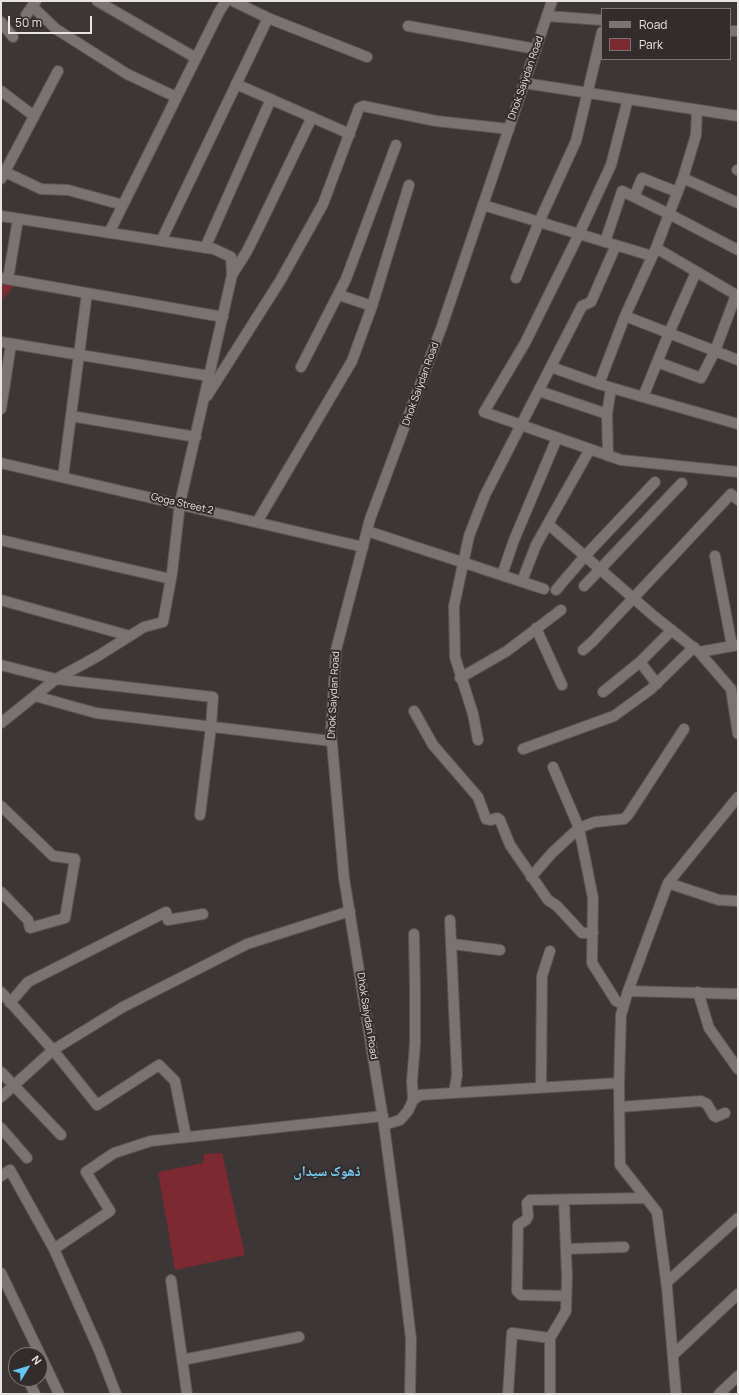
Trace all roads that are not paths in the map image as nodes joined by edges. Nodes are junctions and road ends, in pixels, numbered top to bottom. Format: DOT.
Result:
graph roads {
  1 [pos="97,1"];
  2 [pos="226,1"];
  3 [pos="233,1"];
  4 [pos="552,1"];
  5 [pos="34,4"];
  6 [pos="26,15"];
  7 [pos="547,16"];
  8 [pos="268,18"];
  9 [pos="601,20"];
  10 [pos="1,22"];
  11 [pos="408,26"];
  12 [pos="13,36"];
  13 [pos="601,36"];
  14 [pos="536,49"];
  15 [pos="367,57"];
  16 [pos="196,58"];
  17 [pos="58,71"];
  18 [pos="524,83"];
  19 [pos="236,84"];
  20 [pos="1,91"];
  21 [pos="588,93"];
  22 [pos="176,97"];
  23 [pos="271,99"];
  24 [pos="628,99"];
  25 [pos="697,110"];
  26 [pos="34,116"];
  27 [pos="738,116"];
  28 [pos="312,117"];
  29 [pos="509,129"];
  30 [pos="350,134"];
  31 [pos="396,145"];
  32 [pos="3,176"];
  33 [pos="683,178"];
  34 [pos="409,185"];
  35 [pos="677,192"];
  36 [pos="634,197"];
  37 [pos="738,203"];
  38 [pos="123,205"];
  39 [pos="483,205"];
  40 [pos="669,214"];
  41 [pos="1,216"];
  42 [pos="18,219"];
  43 [pos="539,222"];
  44 [pos="109,233"];
  45 [pos="579,234"];
  46 [pos="161,241"];
  47 [pos="605,242"];
  48 [pos="616,246"];
  49 [pos="205,248"];
  50 [pos="738,250"];
  51 [pos="654,252"];
  52 [pos="696,272"];
  53 [pos="232,275"];
  54 [pos="516,278"];
  55 [pos="5,279"];
  56 [pos="87,293"];
  57 [pos="339,295"];
  58 [pos="737,296"];
  59 [pos="372,306"];
  60 [pos="625,316"];
  61 [pos="223,317"];
  62 [pos="669,333"];
  63 [pos="1,342"];
  64 [pos="11,344"];
  65 [pos="715,351"];
  66 [pos="79,354"];
  67 [pos="738,360"];
  68 [pos="657,362"];
  69 [pos="552,367"];
  70 [pos="301,368"];
  71 [pos="209,376"];
  72 [pos="599,384"];
  73 [pos="612,388"];
  74 [pos="539,391"];
  75 [pos="643,397"];
  76 [pos="204,402"];
  77 [pos="1,409"];
  78 [pos="607,414"];
  79 [pos="71,416"];
  80 [pos="738,424"];
  81 [pos="522,425"];
  82 [pos="196,437"];
  83 [pos="557,438"];
  84 [pos="590,449"];
  85 [pos="608,456"];
  86 [pos="1,463"];
  87 [pos="738,472"];
  88 [pos="63,477"];
  89 [pos="655,482"];
  90 [pos="682,483"];
  91 [pos="738,500"];
  92 [pos="180,504"];
  93 [pos="257,522"];
  94 [pos="548,524"];
  95 [pos="367,531"];
  96 [pos="1,540"];
  97 [pos="363,547"];
  98 [pos="585,556"];
  99 [pos="715,556"];
  100 [pos="465,563"];
  101 [pos="599,568"];
  102 [pos="502,575"];
  103 [pos="171,579"];
  104 [pos="522,581"];
  105 [pos="584,586"];
  106 [pos="544,589"];
  107 [pos="556,590"];
  108 [pos="634,598"];
  109 [pos="1,600"];
  110 [pos="561,610"];
  111 [pos="536,628"];
  112 [pos="672,630"];
  113 [pos="130,636"];
  114 [pos="735,645"];
  115 [pos="697,649"];
  116 [pos="583,650"];
  117 [pos="640,662"];
  118 [pos="1,665"];
  119 [pos="460,678"];
  120 [pos="56,679"];
  121 [pos="657,684"];
  122 [pos="562,685"];
  123 [pos="603,692"];
  124 [pos="35,696"];
  125 [pos="414,711"];
  126 [pos="1,722"];
  127 [pos="211,727"];
  128 [pos="684,729"];
  129 [pos="738,734"];
  130 [pos="478,740"];
  131 [pos="331,741"];
  132 [pos="523,749"];
  133 [pos="553,767"];
  134 [pos="738,797"];
  135 [pos="1,806"];
  136 [pos="200,815"];
  137 [pos="579,828"];
  138 [pos="531,877"];
  139 [pos="668,883"];
  140 [pos="1,892"];
  141 [pos="738,901"];
  142 [pos="350,911"];
  143 [pos="203,914"];
  144 [pos="450,920"];
  145 [pos="593,933"];
  146 [pos="414,934"];
  147 [pos="452,944"];
  148 [pos="500,950"];
  149 [pos="550,950"];
  150 [pos="628,990"];
  151 [pos="1,992"];
  152 [pos="698,992"];
  153 [pos="738,994"];
  154 [pos="10,1002"];
  155 [pos="624,1005"];
  156 [pos="53,1050"];
  157 [pos="738,1069"];
  158 [pos="1,1072"];
  159 [pos="619,1083"];
  160 [pos="14,1086"];
  161 [pos="540,1087"];
  162 [pos="454,1093"];
  163 [pos="1,1098"];
  164 [pos="413,1100"];
  165 [pos="619,1107"];
  166 [pos="725,1113"];
  167 [pos="384,1121"];
  168 [pos="1,1128"];
  169 [pos="61,1135"];
  170 [pos="186,1137"];
  171 [pos="27,1158"];
  172 [pos="1,1176"];
  173 [pos="646,1198"];
  174 [pos="564,1201"];
  175 [pos="738,1218"];
  176 [pos="624,1247"];
  177 [pos="54,1249"];
  178 [pos="566,1249"];
  179 [pos="1,1274"];
  180 [pos="171,1280"];
  181 [pos="666,1283"];
  182 [pos="738,1294"];
  183 [pos="566,1296"];
  184 [pos="299,1337"];
  185 [pos="550,1338"];
  186 [pos="673,1355"];
  187 [pos="182,1360"];
  188 [pos="738,1376"];
  189 [pos="59,1394"];
  190 [pos="116,1394"];
  191 [pos="187,1394"];
  192 [pos="410,1394"];
  193 [pos="508,1394"];
  194 [pos="550,1394"];
  195 [pos="676,1394"];
  196 [pos="719,1394"];
  1 -- 16 [label="street"];
  2 -- 16 [label="street"];
  3 -- 8 [label="street"];
  4 -- 7 [label="street, Dhok Saiydan Road"];
  5 -- 6 [label="street"];
  5 -- 22 [label="street"];
  7 -- 9 [label="street"];
  7 -- 14 [label="street, Dhok Saiydan Road"];
  8 -- 15 [label="street"];
  8 -- 19 [label="street"];
  10 -- 12 [label="street"];
  11 -- 14 [label="street"];
  13 -- 21 [label="street"];
  14 -- 18 [label="street, Dhok Saiydan Road"];
  16 -- 22 [label="street"];
  17 -- 26 [label="street"];
  18 -- 21 [label="street"];
  18 -- 29 [label="street, Dhok Saiydan Road"];
  19 -- 23 [label="street"];
  19 -- 46 [label="street"];
  20 -- 26 [label="street"];
  21 -- 24 [label="street"];
  21 -- 43 [label="street"];
  22 -- 38 [label="street"];
  23 -- 28 [label="street"];
  23 -- 49 [label="street"];
  24 -- 25 [label="street"];
  24 -- 45 [label="street"];
  25 -- 27 [label="street"];
  25 -- 33 [label="street"];
  26 -- 32 [label="street"];
  28 -- 30 [label="street"];
  28 -- 53 [label="street"];
  29 -- 30 [label="street"];
  29 -- 39 [label="street, Dhok Saiydan Road"];
  30 -- 76 [label="street"];
  31 -- 57 [label="street"];
  32 -- 38 [label="street"];
  33 -- 35 [label="street"];
  33 -- 37 [label="street"];
  34 -- 59 [label="street"];
  35 -- 36 [label="street"];
  35 -- 40 [label="street"];
  36 -- 40 [label="street"];
  36 -- 47 [label="street"];
  38 -- 44 [label="street"];
  39 -- 43 [label="street"];
  39 -- 95 [label="street, Dhok Saiydan Road"];
  40 -- 50 [label="street"];
  40 -- 51 [label="street"];
  41 -- 42 [label="street"];
  42 -- 44 [label="street"];
  42 -- 55 [label="street"];
  43 -- 45 [label="street"];
  43 -- 54 [label="street"];
  44 -- 46 [label="street"];
  45 -- 47 [label="street"];
  45 -- 81 [label="street"];
  46 -- 49 [label="street"];
  47 -- 48 [label="street"];
  48 -- 51 [label="street"];
  48 -- 69 [label="street"];
  49 -- 53 [label="street"];
  51 -- 52 [label="street"];
  51 -- 60 [label="street"];
  52 -- 58 [label="street"];
  52 -- 62 [label="street"];
  53 -- 61 [label="street"];
  55 -- 56 [label="street"];
  56 -- 61 [label="street"];
  56 -- 66 [label="street"];
  57 -- 59 [label="street"];
  57 -- 70 [label="street"];
  58 -- 65 [label="street"];
  59 -- 93 [label="street"];
  60 -- 62 [label="street"];
  60 -- 72 [label="street"];
  61 -- 71 [label="street"];
  62 -- 65 [label="street"];
  62 -- 68 [label="street"];
  63 -- 64 [label="street"];
  64 -- 66 [label="street"];
  64 -- 77 [label="street"];
  65 -- 67 [label="street"];
  65 -- 68 [label="street"];
  66 -- 71 [label="street"];
  66 -- 79 [label="street"];
  68 -- 75 [label="street"];
  69 -- 72 [label="street"];
  69 -- 74 [label="street"];
  71 -- 76 [label="street"];
  72 -- 73 [label="street"];
  73 -- 75 [label="street"];
  73 -- 78 [label="street"];
  74 -- 78 [label="street"];
  74 -- 81 [label="street"];
  75 -- 80 [label="street"];
  76 -- 82 [label="street"];
  78 -- 85 [label="street"];
  79 -- 82 [label="street"];
  79 -- 88 [label="street"];
  81 -- 83 [label="street"];
  81 -- 100 [label="street"];
  82 -- 92 [label="street"];
  83 -- 84 [label="street"];
  83 -- 102 [label="street"];
  84 -- 85 [label="street"];
  84 -- 94 [label="street"];
  85 -- 87 [label="street"];
  86 -- 88 [label="street, Goga Street 2"];
  88 -- 92 [label="street, Goga Street 2"];
  89 -- 98 [label="street"];
  90 -- 101 [label="street"];
  91 -- 108 [label="street"];
  92 -- 93 [label="street, Goga Street 2"];
  92 -- 103 [label="street"];
  93 -- 97 [label="street, Goga Street 2"];
  94 -- 98 [label="street"];
  94 -- 104 [label="street"];
  95 -- 97 [label="street, Dhok Saiydan Road"];
  95 -- 100 [label="street"];
  96 -- 103 [label="street"];
  97 -- 131 [label="street, Dhok Saiydan Road"];
  98 -- 101 [label="street"];
  98 -- 107 [label="street"];
  99 -- 114 [label="street"];
  100 -- 102 [label="street"];
  100 -- 119 [label="street"];
  101 -- 105 [label="street"];
  101 -- 108 [label="street"];
  102 -- 104 [label="street"];
  103 -- 113 [label="street"];
  104 -- 106 [label="street"];
  108 -- 112 [label="street"];
  108 -- 116 [label="street"];
  109 -- 113 [label="street"];
  110 -- 111 [label="street"];
  111 -- 119 [label="street"];
  111 -- 122 [label="street"];
  112 -- 115 [label="street"];
  112 -- 117 [label="street"];
  113 -- 120 [label="street"];
  114 -- 115 [label="street"];
  115 -- 121 [label="street"];
  115 -- 129 [label="street"];
  117 -- 121 [label="street"];
  117 -- 123 [label="street"];
  118 -- 120 [label="street"];
  119 -- 130 [label="street"];
  120 -- 124 [label="street"];
  120 -- 127 [label="street"];
  121 -- 132 [label="street"];
  124 -- 126 [label="street"];
  124 -- 127 [label="street"];
  125 -- 138 [label="street"];
  127 -- 131 [label="street"];
  127 -- 136 [label="street"];
  128 -- 137 [label="street"];
  131 -- 142 [label="street, Dhok Saiydan Road"];
  133 -- 137 [label="street"];
  134 -- 139 [label="street"];
  135 -- 140 [label="street"];
  137 -- 138 [label="street"];
  137 -- 145 [label="street"];
  138 -- 145 [label="street"];
  139 -- 141 [label="street"];
  139 -- 150 [label="street"];
  142 -- 156 [label="street"];
  142 -- 167 [label="street, Dhok Saiydan Road"];
  143 -- 154 [label="street"];
  144 -- 147 [label="street"];
  145 -- 155 [label="street"];
  146 -- 164 [label="street"];
  147 -- 148 [label="street"];
  147 -- 162 [label="street"];
  149 -- 161 [label="street"];
  150 -- 152 [label="street"];
  150 -- 155 [label="street"];
  151 -- 154 [label="street"];
  152 -- 153 [label="street"];
  152 -- 157 [label="street"];
  154 -- 156 [label="street"];
  155 -- 159 [label="street"];
  156 -- 160 [label="street"];
  156 -- 170 [label="street"];
  158 -- 160 [label="street"];
  159 -- 161 [label="street"];
  159 -- 165 [label="street"];
  160 -- 163 [label="street"];
  160 -- 169 [label="street"];
  161 -- 162 [label="street"];
  162 -- 164 [label="street"];
  164 -- 167 [label="street"];
  165 -- 166 [label="street"];
  165 -- 173 [label="street"];
  167 -- 170 [label="street"];
  167 -- 192 [label="street, Dhok Saiydan Road"];
  168 -- 171 [label="street"];
  170 -- 177 [label="street"];
  172 -- 177 [label="street"];
  173 -- 174 [label="street"];
  173 -- 181 [label="street"];
  174 -- 178 [label="street"];
  174 -- 183 [label="street"];
  175 -- 181 [label="street"];
  176 -- 178 [label="street"];
  177 -- 190 [label="street"];
  178 -- 183 [label="street"];
  179 -- 189 [label="street"];
  180 -- 187 [label="street"];
  181 -- 186 [label="street"];
  182 -- 186 [label="street"];
  183 -- 185 [label="street"];
  184 -- 187 [label="street"];
  185 -- 193 [label="street"];
  185 -- 194 [label="street"];
  186 -- 195 [label="street"];
  187 -- 191 [label="street"];
  188 -- 196 [label="street"];
}
